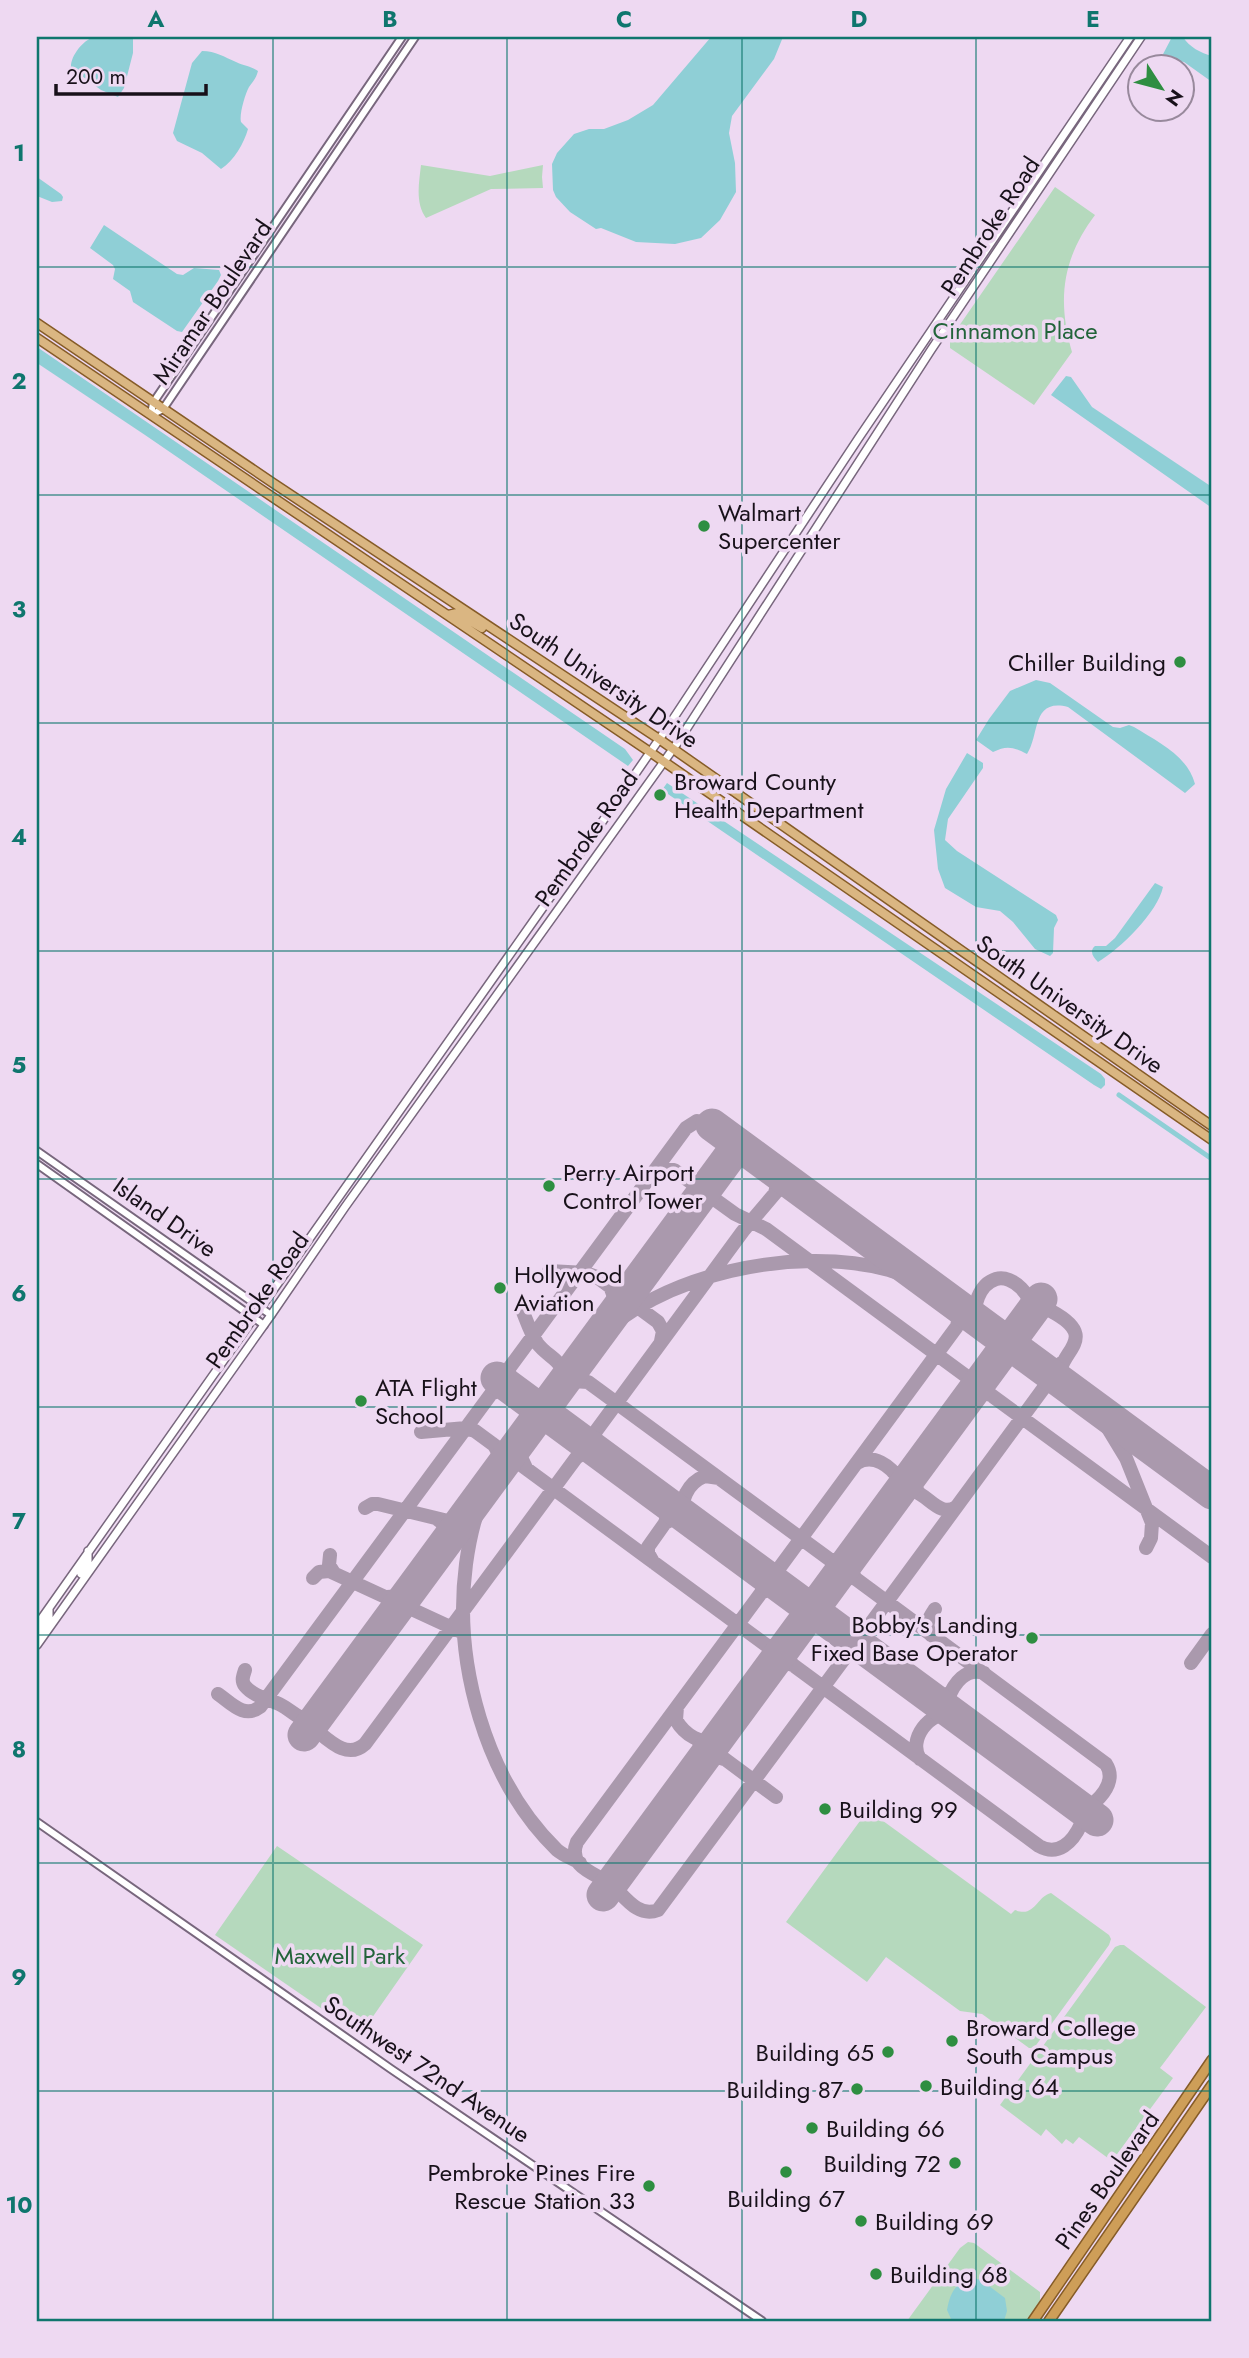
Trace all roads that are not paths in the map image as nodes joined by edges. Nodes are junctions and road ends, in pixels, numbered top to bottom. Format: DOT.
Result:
graph roads {
  1 [pos="402,37"];
  2 [pos="415,37"];
  3 [pos="1130,37"];
  4 [pos="1141,37"];
  5 [pos="37,323"];
  6 [pos="37,338"];
  7 [pos="153,403"];
  8 [pos="163,410"];
  9 [pos="151,415"];
  10 [pos="843,461"];
  11 [pos="854,468"];
  12 [pos="447,615"];
  13 [pos="524,650"];
  14 [pos="659,739"];
  15 [pos="673,749"];
  16 [pos="650,752"];
  17 [pos="663,762"];
  18 [pos="1212,1126"];
  19 [pos="1212,1140"];
  20 [pos="37,1151"];
  21 [pos="37,1164"];
  22 [pos="261,1308"];
  23 [pos="271,1315"];
  24 [pos="254,1318"];
  25 [pos="264,1325"];
  26 [pos="88,1551"];
  27 [pos="49,1608"];
  28 [pos="57,1617"];
  29 [pos="37,1625"];
  30 [pos="37,1634"];
  31 [pos="37,1645"];
  32 [pos="37,1822"];
  33 [pos="1212,2060"];
  34 [pos="1212,2085"];
  35 [pos="1051,2295"];
  36 [pos="1056,2311"];
  37 [pos="762,2321"];
  38 [pos="1033,2321"];
  39 [pos="1049,2321"];
  1 -- 7 [label="street, Miramar Boulevard"];
  2 -- 8 [label="street, Miramar Boulevard"];
  3 -- 10 [label="main road, Pembroke Road"];
  4 -- 11 [label="main road, Pembroke Road"];
  5 -- 7 [label="main road, South University Drive"];
  6 -- 9 [label="main road, South University Drive"];
  7 -- 8 [label="main road, South University Drive"];
  7 -- 9 [label="street, Miramar Boulevard"];
  8 -- 9 [label="street, Miramar Boulevard"];
  8 -- 13 [label="main road, South University Drive"];
  9 -- 12 [label="main road, South University Drive"];
  10 -- 11 [label="main road"];
  10 -- 14 [label="main road, Pembroke Road"];
  11 -- 15 [label="main road, Pembroke Road"];
  12 -- 13 [label="main road"];
  12 -- 16 [label="main road, South University Drive"];
  13 -- 14 [label="main road, South University Drive"];
  14 -- 15 [label="main road, South University Drive"];
  14 -- 16 [label="main road, Pembroke Road"];
  15 -- 17 [label="main road, Pembroke Road"];
  15 -- 18 [label="main road, South University Drive"];
  16 -- 17 [label="main road, South University Drive"];
  16 -- 22 [label="main road, Pembroke Road"];
  17 -- 19 [label="main road, South University Drive"];
  17 -- 23 [label="main road, Pembroke Road"];
  20 -- 22 [label="street, Island Drive"];
  21 -- 24 [label="street, Island Drive"];
  22 -- 23 [label="street, Island Drive"];
  22 -- 24 [label="main road, Pembroke Road"];
  23 -- 25 [label="main road, Pembroke Road"];
  24 -- 25 [label="street, Island Drive"];
  24 -- 26 [label="main road, Pembroke Road"];
  25 -- 28 [label="main road, Pembroke Road"];
  26 -- 27 [label="main road, Pembroke Road"];
  26 -- 28 [label="main road"];
  27 -- 29 [label="main road, Pembroke Road"];
  27 -- 30 [label="main road"];
  28 -- 31 [label="main road, Pembroke Road"];
  32 -- 37 [label="street, Southwest 72nd Avenue"];
  33 -- 35 [label="highway, Pines Boulevard"];
  34 -- 36 [label="highway, Pines Boulevard"];
  35 -- 36 [label="highway"];
  35 -- 38 [label="highway, Pines Boulevard"];
  36 -- 39 [label="highway, Pines Boulevard"];
}
